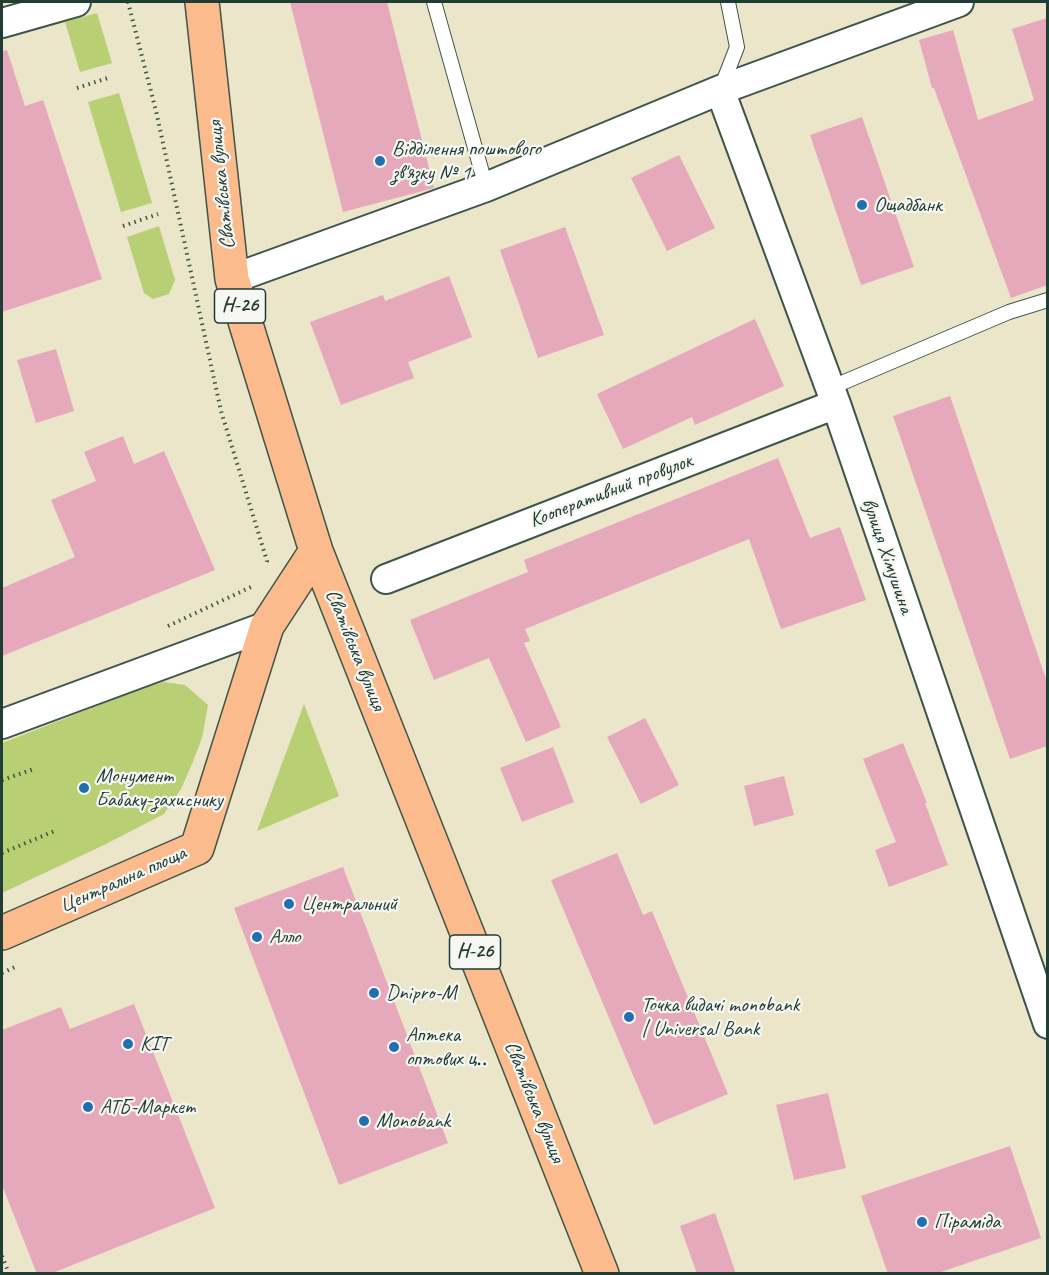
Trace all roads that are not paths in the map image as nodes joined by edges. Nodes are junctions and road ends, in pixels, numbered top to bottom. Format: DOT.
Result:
graph roads {
  1 [pos="76,2"];
  2 [pos="202,2"];
  3 [pos="434,2"];
  4 [pos="728,2"];
  5 [pos="956,2"];
  6 [pos="2,23"];
  7 [pos="720,90"];
  8 [pos="486,187"];
  9 [pos="232,279"];
  10 [pos="1047,300"];
  11 [pos="833,396"];
  12 [pos="316,551"];
  13 [pos="386,579"];
  14 [pos="267,626"];
  15 [pos="2,724"];
  16 [pos="2,933"];
  17 [pos="1047,1024"];
  18 [pos="602,1274"];
  1 -- 6 [label="street"];
  2 -- 9 [label="main road, Сватівська вулиця / Н-26"];
  3 -- 8 [label="lane"];
  4 -- 7 [label="lane"];
  5 -- 7 [label="street"];
  7 -- 8 [label="street"];
  7 -- 11 [label="street, вулиця Хімушина"];
  8 -- 9 [label="street"];
  9 -- 12 [label="main road, Сватівська вулиця / Н-26"];
  10 -- 11 [label="lane"];
  11 -- 13 [label="street, Кооперативний провулок"];
  11 -- 17 [label="street, вулиця Хімушина"];
  12 -- 14 [label="main road, Центральна площа"];
  12 -- 18 [label="main road, Сватівська вулиця / Н-26"];
  14 -- 15 [label="street"];
  14 -- 16 [label="main road, Центральна площа"];
}
